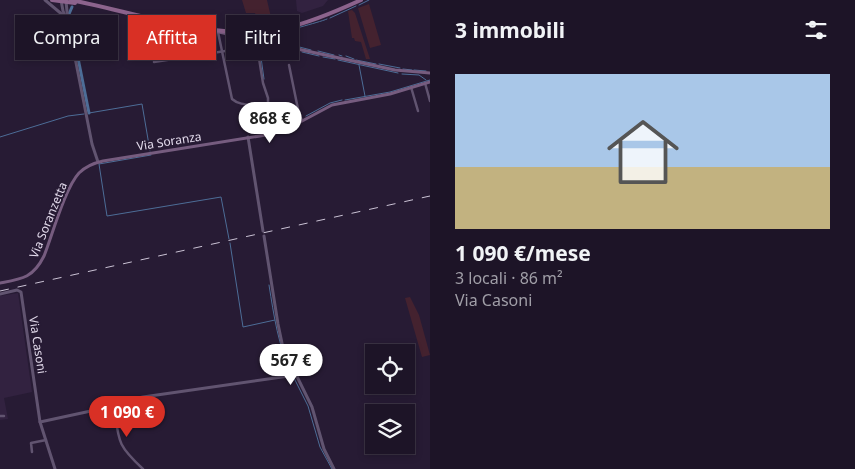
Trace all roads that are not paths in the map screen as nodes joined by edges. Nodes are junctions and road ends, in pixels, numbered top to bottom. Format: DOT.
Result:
graph roads {
  1 [pos="45,0"];
  2 [pos="52,0"];
  3 [pos="361,0"];
  4 [pos="64,2"];
  5 [pos="72,2"];
  6 [pos="89,4"];
  7 [pos="107,8"];
  8 [pos="67,10"];
  9 [pos="63,15"];
  10 [pos="64,15"];
  11 [pos="67,15"];
  12 [pos="139,15"];
  13 [pos="299,24"];
  14 [pos="218,32"];
  15 [pos="226,34"];
  16 [pos="299,49"];
  17 [pos="221,51"];
  18 [pos="75,60"];
  19 [pos="154,62"];
  20 [pos="290,65"];
  21 [pos="430,73"];
  22 [pos="430,82"];
  23 [pos="425,83"];
  24 [pos="412,87"];
  25 [pos="430,101"];
  26 [pos="268,108"];
  27 [pos="418,111"];
  28 [pos="302,120"];
  29 [pos="273,134"];
  30 [pos="248,137"];
  31 [pos="98,162"];
  32 [pos="263,231"];
  33 [pos="264,236"];
  34 [pos="0,283"];
  35 [pos="0,294"];
  36 [pos="296,375"];
  37 [pos="114,406"];
  38 [pos="0,416"];
  39 [pos="4,416"];
  40 [pos="40,422"];
  41 [pos="46,440"];
  42 [pos="32,452"];
  43 [pos="55,469"];
  44 [pos="144,469"];
  45 [pos="334,469"];
  1 -- 9 [label="street"];
  2 -- 4 [label="main road"];
  3 -- 13 [label="main road"];
  4 -- 5 [label="main road"];
  4 -- 6 [label="main road"];
  4 -- 8 [label="street"];
  4 -- 10 [label="street"];
  5 -- 6 [label="main road"];
  5 -- 7 [label="main road"];
  5 -- 8 [label="street"];
  6 -- 7 [label="main road"];
  7 -- 12 [label="main road"];
  8 -- 11 [label="street"];
  14 -- 15 [label="main road"];
  14 -- 17 [label="street"];
  16 -- 21 [label="main road"];
  17 -- 19 [label="street"];
  17 -- 26 [label="street"];
  17 -- 26 [label="street"];
  18 -- 31 [label="street"];
  20 -- 28 [label="street"];
  22 -- 23 [label="main road, Via Soranza"];
  23 -- 24 [label="main road, Via Soranza"];
  23 -- 25 [label="street"];
  24 -- 27 [label="street"];
  24 -- 28 [label="main road, Via Soranza"];
  26 -- 29 [label="street"];
  28 -- 29 [label="main road, Via Soranza"];
  29 -- 30 [label="main road, Via Soranza"];
  30 -- 31 [label="main road, Via Soranza"];
  30 -- 32 [label="street"];
  31 -- 34 [label="main road, Via Soranzetta"];
  33 -- 36 [label="street"];
  35 -- 40 [label="street, Via Casoni"];
  36 -- 37 [label="street"];
  36 -- 45 [label="street"];
  37 -- 40 [label="street"];
  37 -- 44 [label="street"];
  38 -- 39 [label="street"];
  40 -- 41 [label="street"];
  41 -- 42 [label="street"];
  41 -- 43 [label="street"];
}
